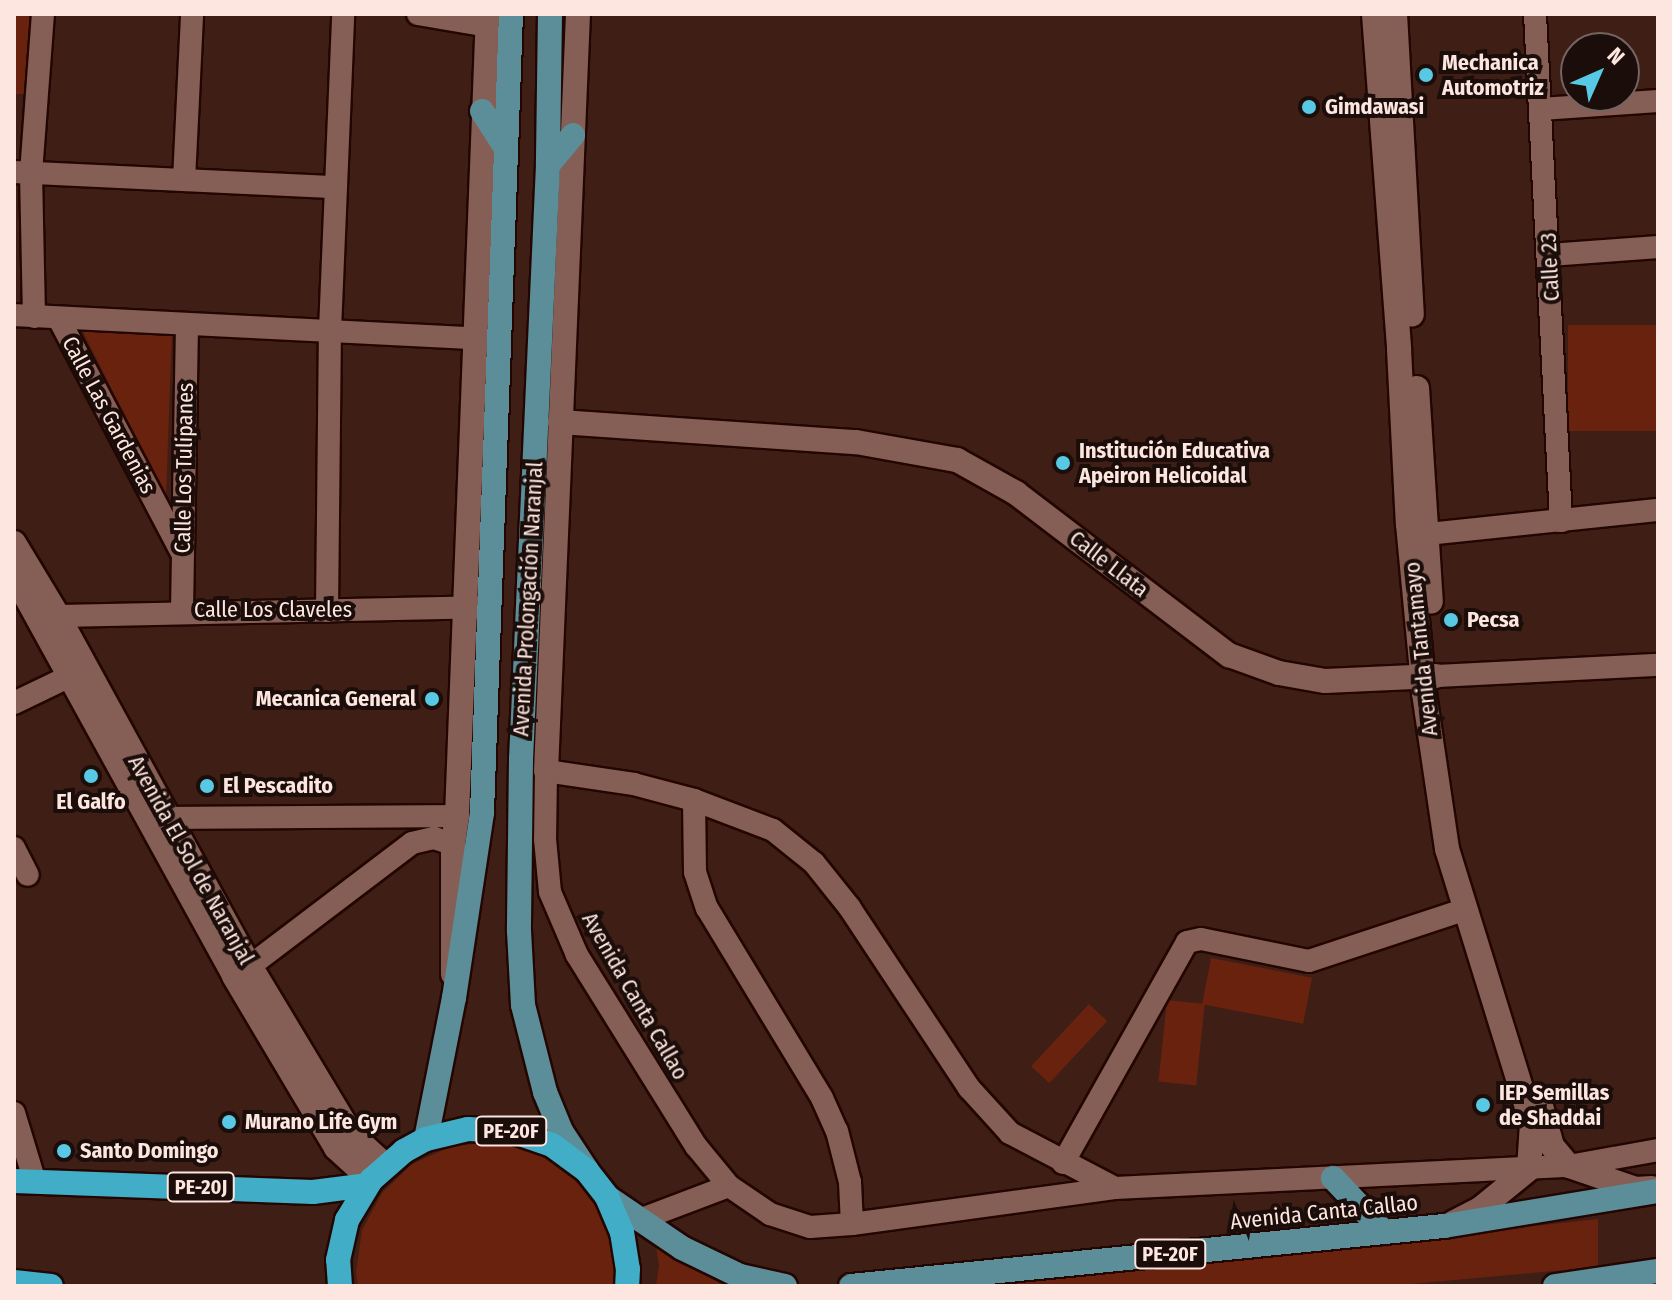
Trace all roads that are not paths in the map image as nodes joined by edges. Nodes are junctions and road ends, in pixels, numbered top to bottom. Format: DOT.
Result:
graph roads {
  1 [pos="43,14"];
  2 [pos="192,14"];
  3 [pos="343,14"];
  4 [pos="418,14"];
  5 [pos="511,14"];
  6 [pos="550,14"];
  7 [pos="578,14"];
  8 [pos="1374,14"];
  9 [pos="1395,14"];
  10 [pos="1535,14"];
  11 [pos="488,20"];
  12 [pos="1658,101"];
  13 [pos="1541,109"];
  14 [pos="482,111"];
  15 [pos="573,135"];
  16 [pos="505,147"];
  17 [pos="548,165"];
  18 [pos="23,173"];
  19 [pos="184,180"];
  20 [pos="336,187"];
  21 [pos="1658,247"];
  22 [pos="1550,255"];
  23 [pos="24,316"];
  24 [pos="59,319"];
  25 [pos="187,324"];
  26 [pos="330,330"];
  27 [pos="474,338"];
  28 [pos="560,422"];
  29 [pos="1658,510"];
  30 [pos="1561,521"];
  31 [pos="1428,534"];
  32 [pos="14,543"];
  33 [pos="183,554"];
  34 [pos="14,575"];
  35 [pos="477,607"];
  36 [pos="182,611"];
  37 [pos="327,611"];
  38 [pos="58,616"];
  39 [pos="1658,665"];
  40 [pos="70,676"];
  41 [pos="1430,676"];
  42 [pos="14,703"];
  43 [pos="546,771"];
  44 [pos="694,800"];
  45 [pos="457,816"];
  46 [pos="168,818"];
  47 [pos="453,844"];
  48 [pos="14,848"];
  49 [pos="28,875"];
  50 [pos="1466,909"];
  51 [pos="250,966"];
  52 [pos="454,998"];
  53 [pos="14,1113"];
  54 [pos="426,1139"];
  55 [pos="1658,1150"];
  56 [pos="1063,1163"];
  57 [pos="1569,1166"];
  58 [pos="1529,1169"];
  59 [pos="587,1171"];
  60 [pos="374,1177"];
  61 [pos="21,1178"];
  62 [pos="1333,1178"];
  63 [pos="729,1186"];
  64 [pos="1115,1188"];
  65 [pos="1658,1190"];
  66 [pos="607,1197"];
  67 [pos="639,1220"];
  68 [pos="852,1224"];
  69 [pos="1444,1226"];
  70 [pos="1384,1232"];
  71 [pos="1658,1271"];
  72 [pos="14,1282"];
  73 [pos="51,1286"];
  74 [pos="340,1286"];
  75 [pos="627,1286"];
  76 [pos="785,1286"];
  77 [pos="851,1286"];
  78 [pos="1555,1286"];
  1 -- 18 [label="street"];
  2 -- 19 [label="street"];
  3 -- 20 [label="street"];
  4 -- 11 [label="street"];
  5 -- 16 [label="main road, Avenida Prolongación Naranjal"];
  6 -- 17 [label="main road, Avenida Prolongación Naranjal"];
  7 -- 15 [label="street, Avenida Prolongación Naranjal"];
  8 -- 41 [label="street, Avenida Tantamayo"];
  9 -- 31 [label="street, Avenida Tantamayo"];
  10 -- 13 [label="street, Calle 23"];
  11 -- 14 [label="street, Avenida Prolongación Naranjal"];
  12 -- 13 [label="street"];
  13 -- 22 [label="street, Calle 23"];
  14 -- 16 [label="main road"];
  14 -- 27 [label="street, Avenida Prolongación Naranjal"];
  15 -- 17 [label="main road"];
  15 -- 28 [label="street, Avenida Prolongación Naranjal"];
  16 -- 35 [label="main road, Avenida Prolongación Naranjal"];
  17 -- 59 [label="main road, Avenida Prolongación Naranjal"];
  18 -- 19 [label="street"];
  18 -- 23 [label="street"];
  19 -- 20 [label="street"];
  20 -- 26 [label="street"];
  21 -- 22 [label="street"];
  22 -- 30 [label="street, Calle 23"];
  23 -- 24 [label="street"];
  24 -- 25 [label="street"];
  24 -- 33 [label="street, Calle Las Gardenias"];
  25 -- 26 [label="street"];
  25 -- 33 [label="street, Calle Los Tulipanes"];
  26 -- 27 [label="street"];
  26 -- 37 [label="street"];
  27 -- 35 [label="street, Avenida Prolongación Naranjal"];
  28 -- 41 [label="street, Calle Llata"];
  28 -- 43 [label="street, Avenida Prolongación Naranjal"];
  29 -- 30 [label="street"];
  30 -- 31 [label="street"];
  31 -- 41 [label="street, Avenida Tantamayo"];
  32 -- 38 [label="street, Avenida El Sol de Naranjal"];
  33 -- 36 [label="street, Calle Los Tulipanes"];
  34 -- 40 [label="street, Avenida El Sol de Naranjal"];
  35 -- 37 [label="street, Calle Los Claveles"];
  35 -- 45 [label="street, Avenida Prolongación Naranjal"];
  35 -- 52 [label="main road, Avenida Prolongación Naranjal"];
  36 -- 37 [label="street, Calle Los Claveles"];
  36 -- 38 [label="street, Calle Los Claveles"];
  38 -- 46 [label="street, Avenida El Sol de Naranjal"];
  39 -- 41 [label="street, Calle Llata"];
  40 -- 42 [label="street"];
  40 -- 60 [label="street, Avenida El Sol de Naranjal"];
  41 -- 50 [label="street, Avenida Tantamayo"];
  41 -- 57 [label="street, Avenida Tantamayo"];
  43 -- 44 [label="street, Avenida Canta Callao"];
  43 -- 63 [label="street, Avenida Canta Callao"];
  44 -- 56 [label="street, Avenida Canta Callao"];
  44 -- 68 [label="street"];
  45 -- 46 [label="street"];
  45 -- 47 [label="street, Avenida Prolongación Naranjal"];
  46 -- 51 [label="street, Avenida El Sol de Naranjal"];
  47 -- 51 [label="street"];
  47 -- 52 [label="street, Avenida Prolongación Naranjal"];
  48 -- 49 [label="street"];
  50 -- 56 [label="street"];
  50 -- 58 [label="street, Avenida Tantamayo"];
  51 -- 60 [label="street, Avenida El Sol de Naranjal"];
  52 -- 54 [label="main road, Avenida Prolongación Naranjal"];
  53 -- 61 [label="street"];
  54 -- 59 [label="highway, PE-20F"];
  54 -- 60 [label="highway, PE-20F"];
  55 -- 57 [label="street, Avenida Canta Callao"];
  56 -- 64 [label="street, Avenida Canta Callao"];
  57 -- 58 [label="street, Avenida Canta Callao"];
  57 -- 65 [label="street"];
  58 -- 62 [label="street, Avenida Canta Callao"];
  58 -- 69 [label="street"];
  59 -- 66 [label="highway, PE-20F"];
  60 -- 61 [label="highway, PE-20J"];
  60 -- 74 [label="highway, PE-20F"];
  62 -- 64 [label="street, Avenida Canta Callao"];
  62 -- 70 [label="main road"];
  63 -- 67 [label="street"];
  63 -- 68 [label="street, Avenida Canta Callao"];
  64 -- 68 [label="street, Avenida Canta Callao"];
  65 -- 69 [label="main road, Avenida Canta Callao / PE-20F"];
  66 -- 67 [label="main road, PE-20F"];
  66 -- 75 [label="highway, PE-20F"];
  67 -- 76 [label="main road, PE-20F"];
  69 -- 70 [label="main road, Avenida Canta Callao / PE-20F"];
  70 -- 77 [label="main road, Avenida Canta Callao / PE-20F"];
  71 -- 78 [label="main road"];
  72 -- 73 [label="highway"];
}
